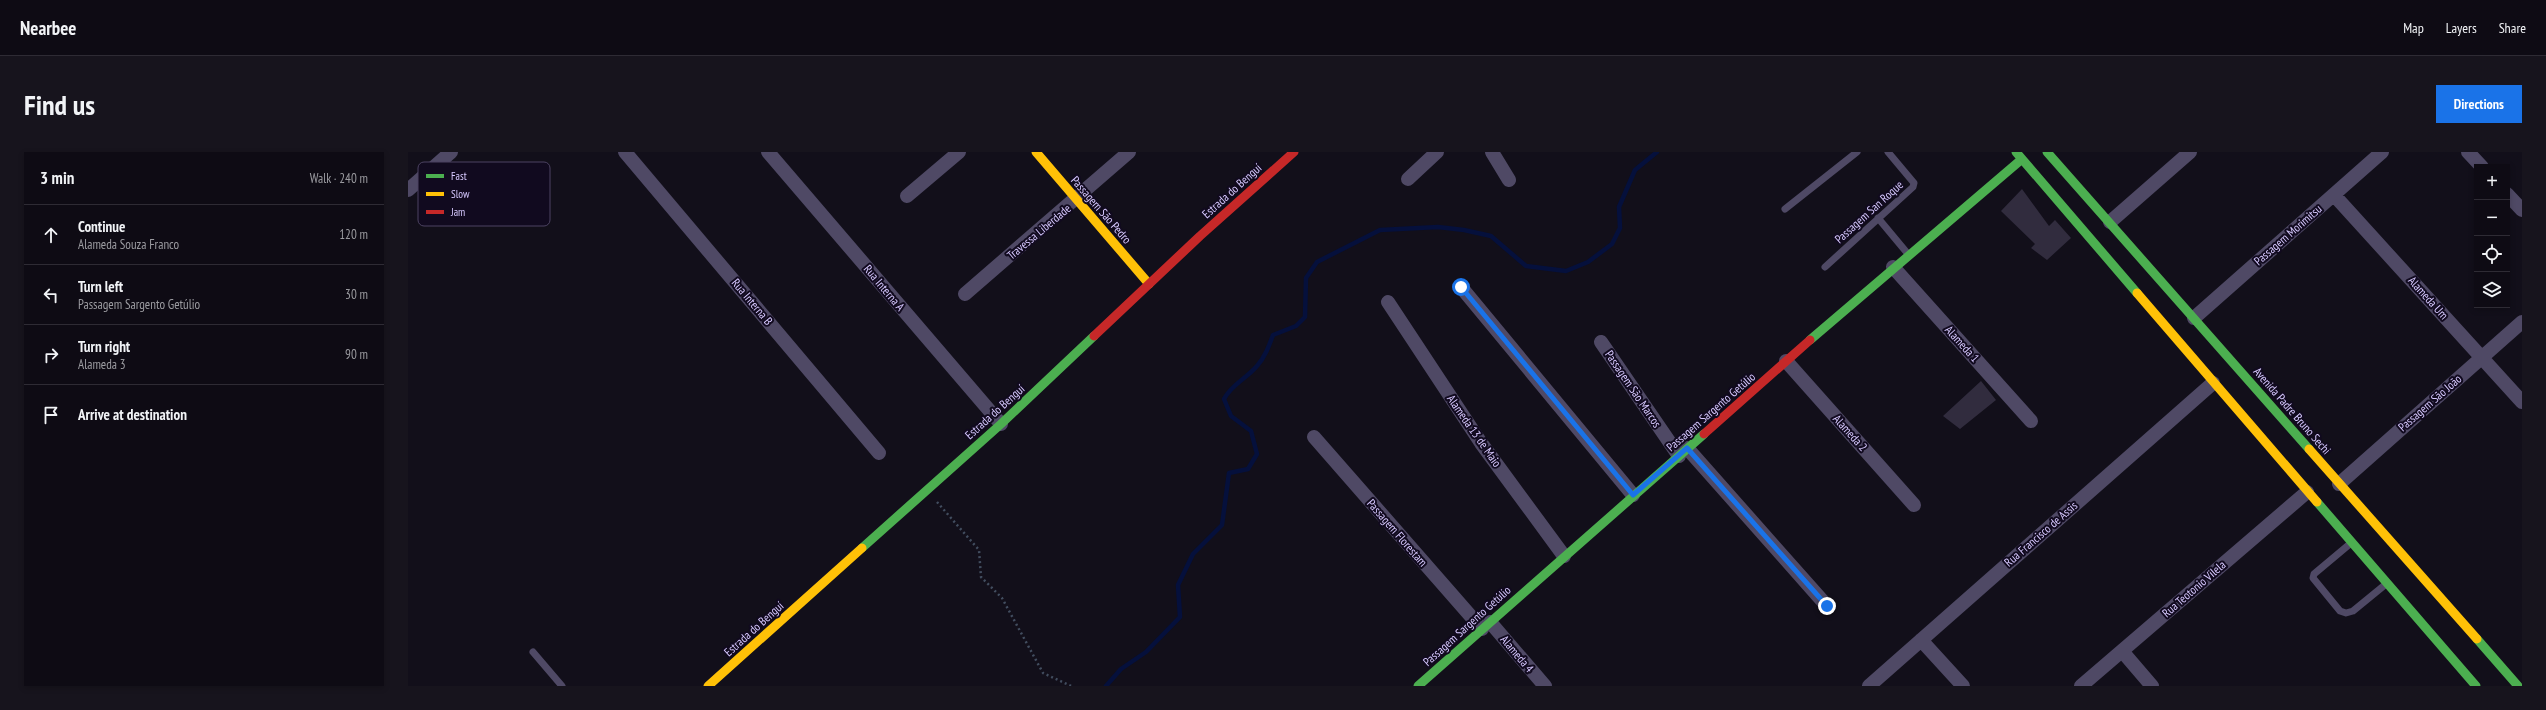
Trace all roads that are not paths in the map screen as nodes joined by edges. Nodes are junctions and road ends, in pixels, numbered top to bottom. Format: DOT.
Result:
graph roads {
  1 [pos="451,152"];
  2 [pos="625,152"];
  3 [pos="768,152"];
  4 [pos="959,152"];
  5 [pos="1036,152"];
  6 [pos="1129,152"];
  7 [pos="1294,152"];
  8 [pos="1437,152"];
  9 [pos="1492,152"];
  10 [pos="1857,152"];
  11 [pos="1888,152"];
  12 [pos="2016,152"];
  13 [pos="2047,152"];
  14 [pos="2190,152"];
  15 [pos="2382,152"];
  16 [pos="2468,152"];
  17 [pos="2022,159"];
  18 [pos="440,162"];
  19 [pos="2479,164"];
  20 [pos="1408,179"];
  21 [pos="1509,180"];
  22 [pos="418,181"];
  23 [pos="408,190"];
  24 [pos="2334,194"];
  25 [pos="906,196"];
  26 [pos="2510,197"];
  27 [pos="1076,200"];
  28 [pos="1785,209"];
  29 [pos="2522,210"];
  30 [pos="1878,218"];
  31 [pos="2110,222"];
  32 [pos="1908,254"];
  33 [pos="1824,266"];
  34 [pos="1893,267"];
  35 [pos="1149,284"];
  36 [pos="1461,287"];
  37 [pos="965,294"];
  38 [pos="1388,302"];
  39 [pos="2194,318"];
  40 [pos="2522,322"];
  41 [pos="1601,342"];
  42 [pos="2482,358"];
  43 [pos="1786,361"];
  44 [pos="2214,383"];
  45 [pos="2522,402"];
  46 [pos="2031,421"];
  47 [pos="1001,424"];
  48 [pos="1314,437"];
  49 [pos="1683,452"];
  50 [pos="879,453"];
  51 [pos="2339,484"];
  52 [pos="2307,492"];
  53 [pos="1633,495"];
  54 [pos="1914,505"];
  55 [pos="2352,542"];
  56 [pos="1564,556"];
  57 [pos="2387,583"];
  58 [pos="1827,606"];
  59 [pos="1486,625"];
  60 [pos="1921,640"];
  61 [pos="2122,651"];
  62 [pos="533,652"];
  63 [pos="562,686"];
  64 [pos="708,686"];
  65 [pos="1418,686"];
  66 [pos="1545,686"];
  67 [pos="1869,686"];
  68 [pos="1963,686"];
  69 [pos="2081,686"];
  70 [pos="2152,686"];
  71 [pos="2476,686"];
  72 [pos="2518,686"];
  1 -- 18 [label="street"];
  2 -- 50 [label="street, Rua Interna B"];
  3 -- 47 [label="street, Rua Interna A"];
  4 -- 25 [label="street"];
  5 -- 27 [label="street, Passagem São Pedro"];
  6 -- 27 [label="street, Travessa Liberdade"];
  7 -- 35 [label="street, Estrada do Benguí"];
  8 -- 20 [label="street"];
  9 -- 21 [label="street"];
  10 -- 28 [label="lane"];
  11 -- 30 [label="lane, Passagem San Roque"];
  12 -- 17 [label="street"];
  13 -- 31 [label="street, Avenida Padre Bruno Sechi"];
  14 -- 31 [label="street"];
  15 -- 24 [label="street, Passagem Morimitsu"];
  16 -- 19 [label="street"];
  17 -- 32 [label="street, Passagem Sargento Getúlio"];
  17 -- 44 [label="street"];
  22 -- 23 [label="street"];
  24 -- 39 [label="street, Passagem Morimitsu"];
  24 -- 42 [label="street, Alameda Um"];
  26 -- 29 [label="street"];
  27 -- 35 [label="street, Passagem São Pedro"];
  27 -- 37 [label="street, Travessa Liberdade"];
  30 -- 32 [label="lane"];
  30 -- 33 [label="lane, Passagem San Roque"];
  31 -- 39 [label="street, Avenida Padre Bruno Sechi"];
  32 -- 34 [label="street, Passagem Sargento Getúlio"];
  34 -- 43 [label="street, Passagem Sargento Getúlio"];
  34 -- 46 [label="street, Alameda 1"];
  35 -- 47 [label="street, Estrada do Benguí"];
  36 -- 53 [label="street"];
  38 -- 56 [label="street, Alameda 13 de Maio"];
  39 -- 51 [label="street, Avenida Padre Bruno Sechi"];
  40 -- 42 [label="street, Passagem São João"];
  41 -- 49 [label="street, Passagem São Marcos"];
  42 -- 45 [label="street, Alameda Um"];
  42 -- 51 [label="street, Passagem São João"];
  43 -- 49 [label="street, Passagem Sargento Getúlio"];
  43 -- 54 [label="street, Alameda 2"];
  44 -- 52 [label="street"];
  44 -- 60 [label="street, Rua Francisco de Assis"];
  47 -- 64 [label="street, Estrada do Benguí"];
  48 -- 59 [label="street, Passagem Florestam"];
  49 -- 53 [label="street, Passagem Sargento Getúlio"];
  49 -- 58 [label="street, Passagem São Marcos"];
  51 -- 72 [label="street, Avenida Padre Bruno Sechi"];
  52 -- 55 [label="street"];
  52 -- 61 [label="street, Rua Teotonio Vilela"];
  53 -- 56 [label="street, Passagem Sargento Getúlio"];
  55 -- 57 [label="street"];
  55 -- 57 [label="lane"];
  56 -- 59 [label="street, Passagem Sargento Getúlio"];
  57 -- 71 [label="street"];
  59 -- 65 [label="street, Passagem Sargento Getúlio"];
  59 -- 66 [label="street, Alameda 4"];
  60 -- 67 [label="street, Rua Francisco de Assis"];
  60 -- 68 [label="street"];
  61 -- 69 [label="street, Rua Teotonio Vilela"];
  61 -- 70 [label="street"];
  62 -- 63 [label="lane"];
}
